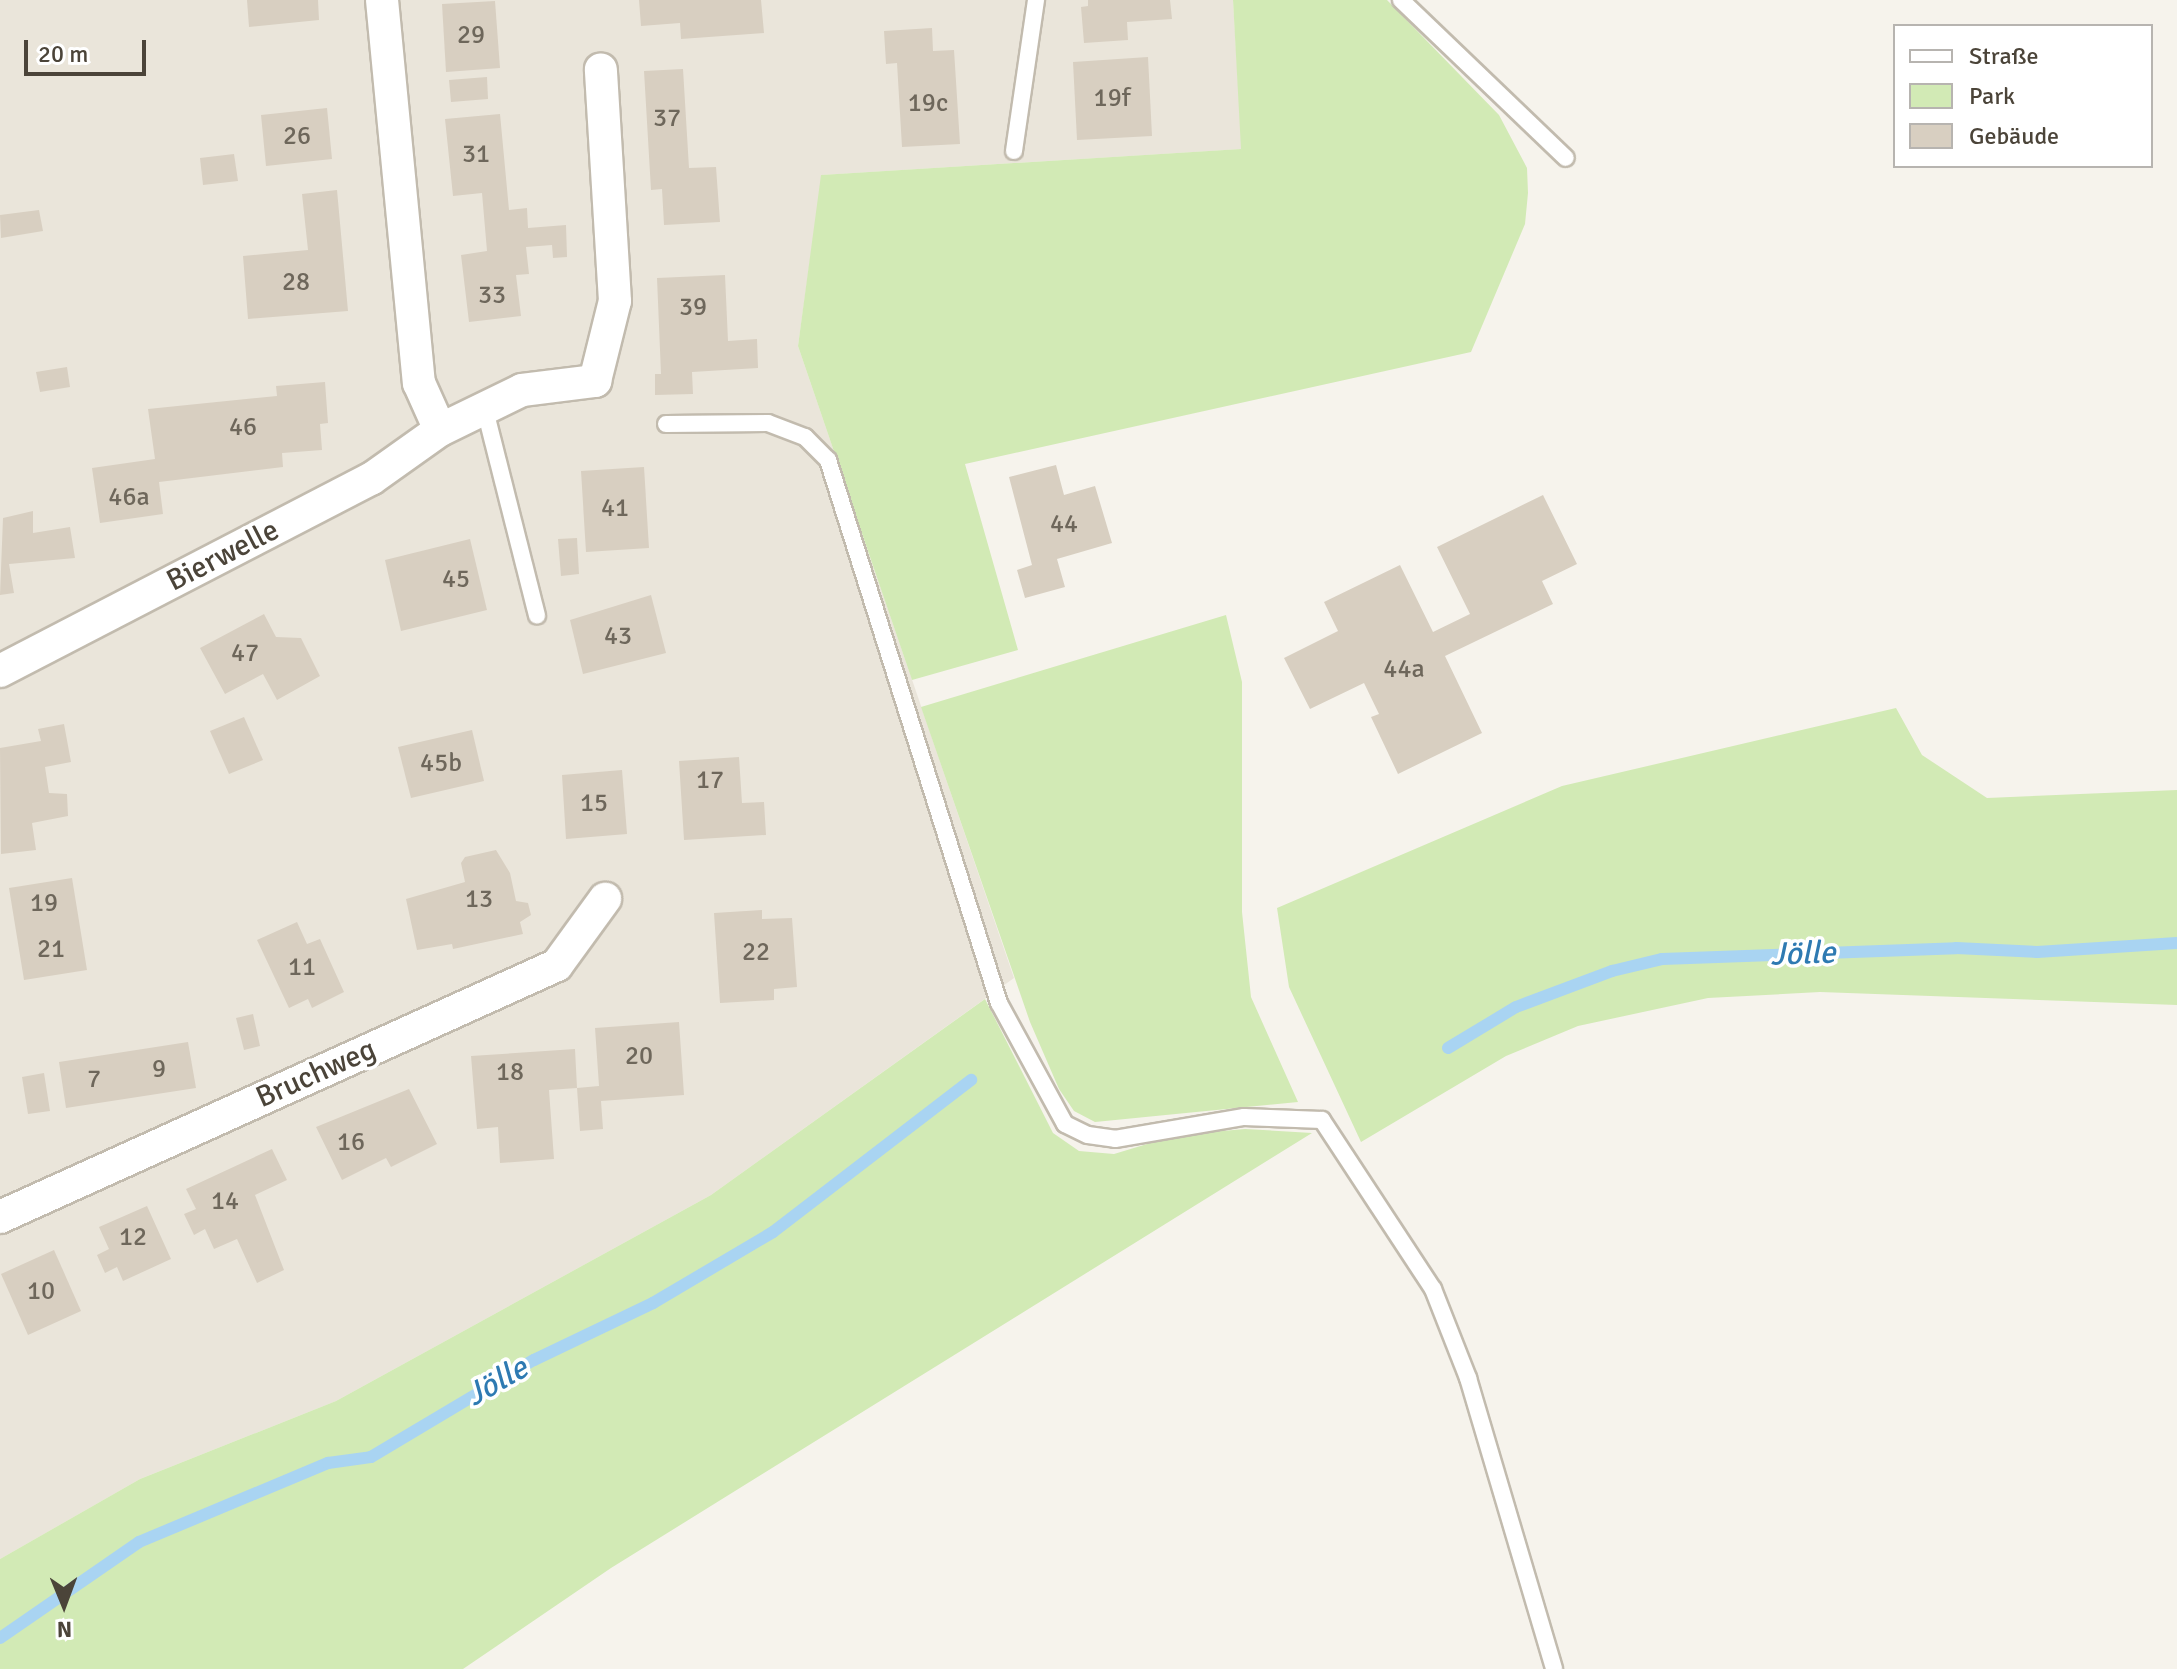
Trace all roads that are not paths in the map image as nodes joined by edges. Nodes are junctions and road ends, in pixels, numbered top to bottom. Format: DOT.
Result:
graph roads {
  1 [pos="382,0"];
  2 [pos="1036,0"];
  3 [pos="1401,0"];
  4 [pos="601,69"];
  5 [pos="1014,151"];
  6 [pos="1566,158"];
  7 [pos="485,410"];
  8 [pos="666,424"];
  9 [pos="440,430"];
  10 [pos="537,616"];
  11 [pos="0,671"];
  12 [pos="605,899"];
  13 [pos="0,1217"];
  14 [pos="1554,1669"];
  1 -- 9 [label="street"];
  2 -- 5 [label="lane"];
  3 -- 6 [label="lane"];
  4 -- 7 [label="street, Bierwelle"];
  7 -- 9 [label="street, Bierwelle"];
  7 -- 10 [label="lane"];
  8 -- 14 [label="lane"];
  9 -- 11 [label="street, Bierwelle"];
  12 -- 13 [label="street, Bruchweg"];
}
